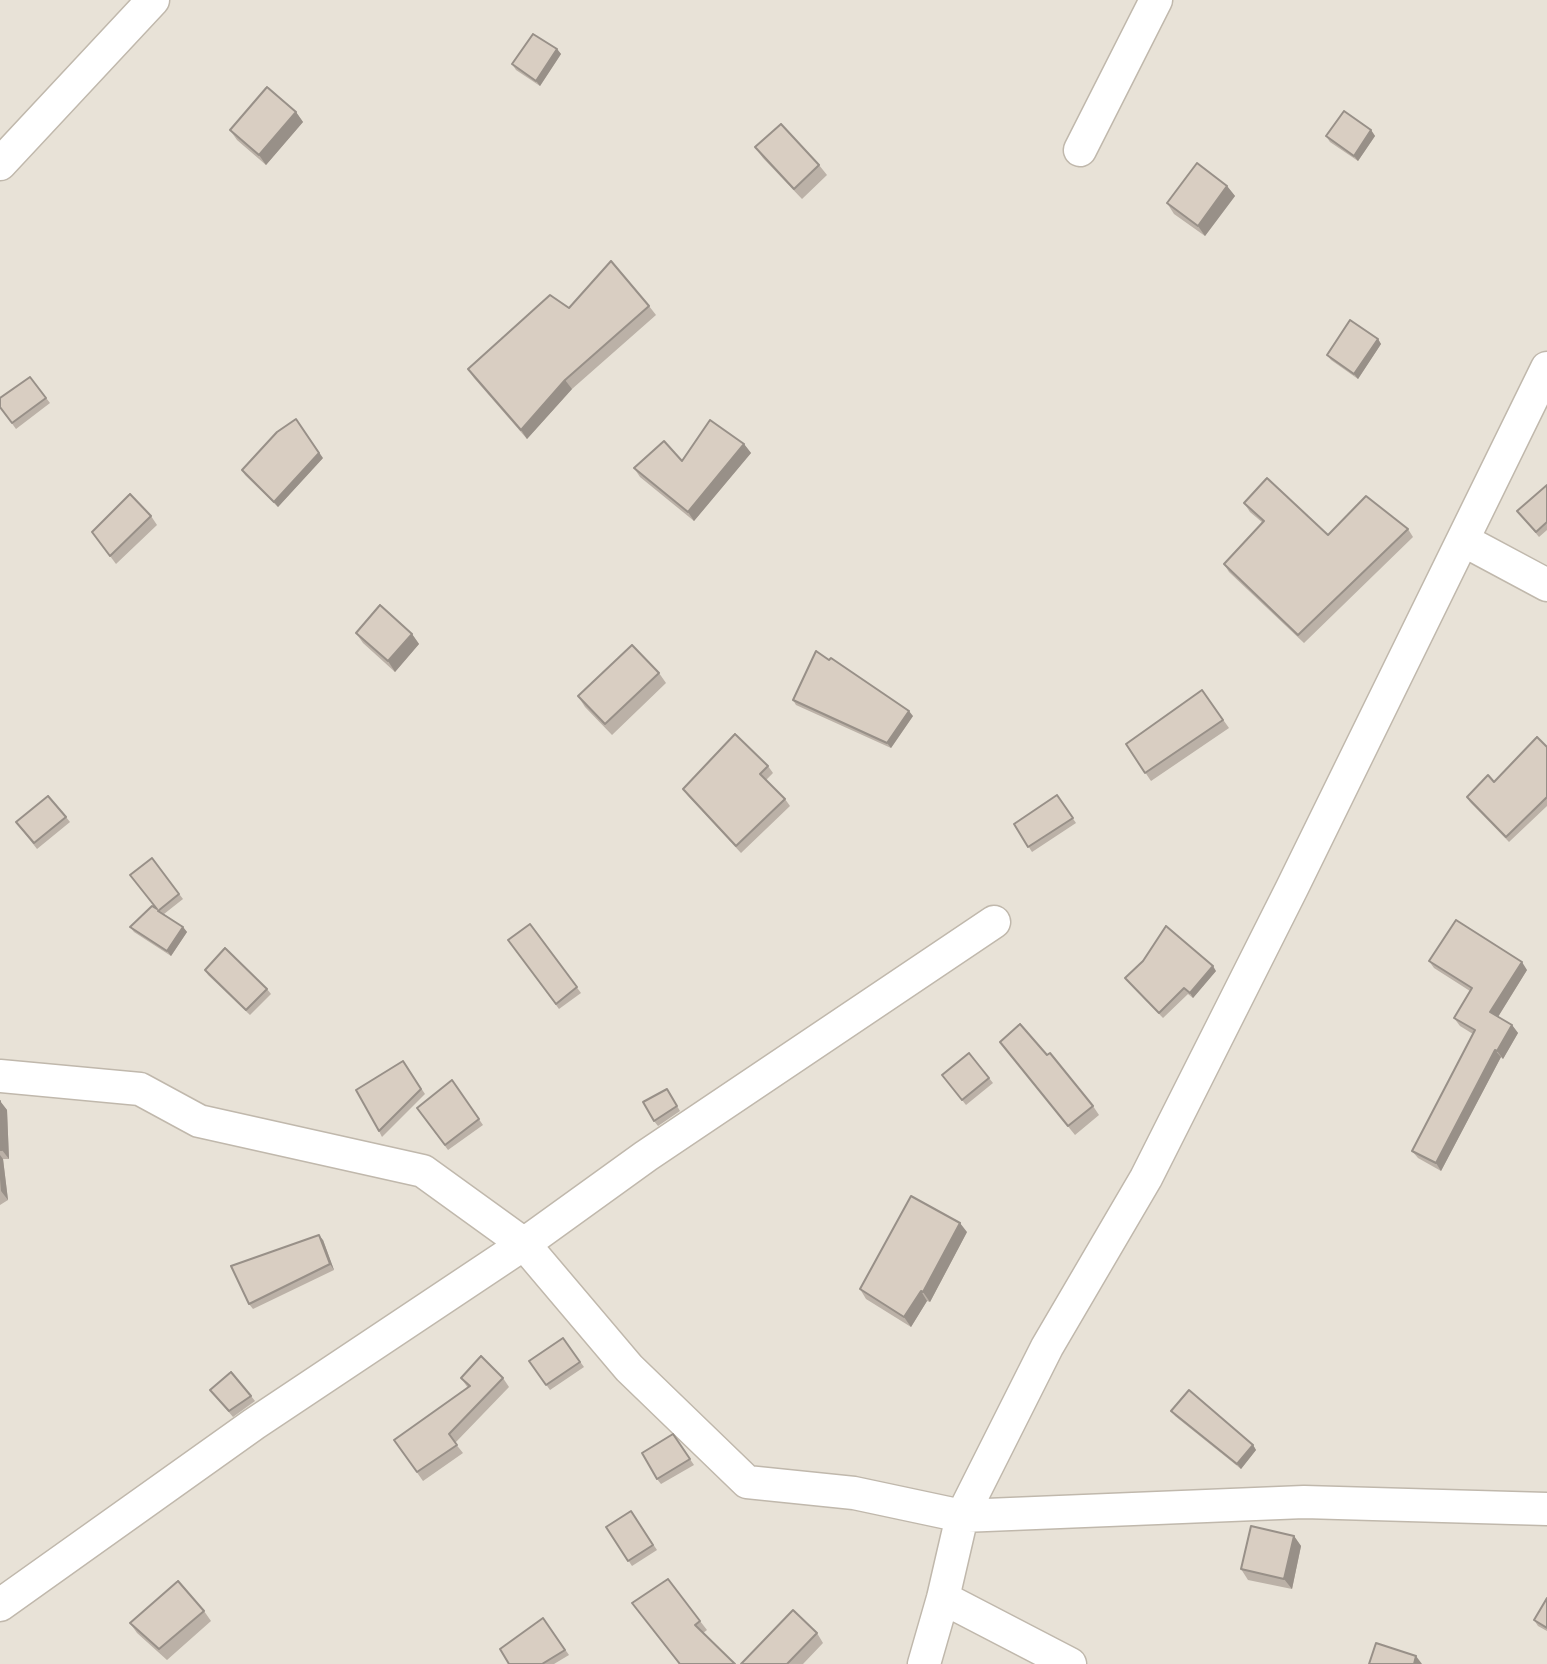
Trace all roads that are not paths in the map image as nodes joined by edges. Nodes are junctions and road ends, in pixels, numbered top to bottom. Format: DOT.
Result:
graph roads {
  1 [pos="153,0"];
  2 [pos="1156,0"];
  3 [pos="1080,150"];
  4 [pos="0,164"];
  5 [pos="1547,368"];
  6 [pos="1463,540"];
  7 [pos="1547,585"];
  8 [pos="994,922"];
  9 [pos="0,1076"];
  10 [pos="524,1244"];
  11 [pos="1547,1509"];
  12 [pos="962,1516"];
  13 [pos="943,1598"];
  14 [pos="0,1605"];
  15 [pos="925,1664"];
  16 [pos="1070,1664"];
  1 -- 4 [label="street"];
  2 -- 3 [label="street"];
  5 -- 6 [label="street"];
  6 -- 7 [label="street"];
  6 -- 12 [label="street"];
  8 -- 10 [label="street"];
  9 -- 10 [label="street"];
  10 -- 12 [label="street"];
  10 -- 14 [label="street"];
  11 -- 12 [label="street"];
  12 -- 13 [label="street"];
  13 -- 15 [label="street"];
  13 -- 16 [label="street"];
}
